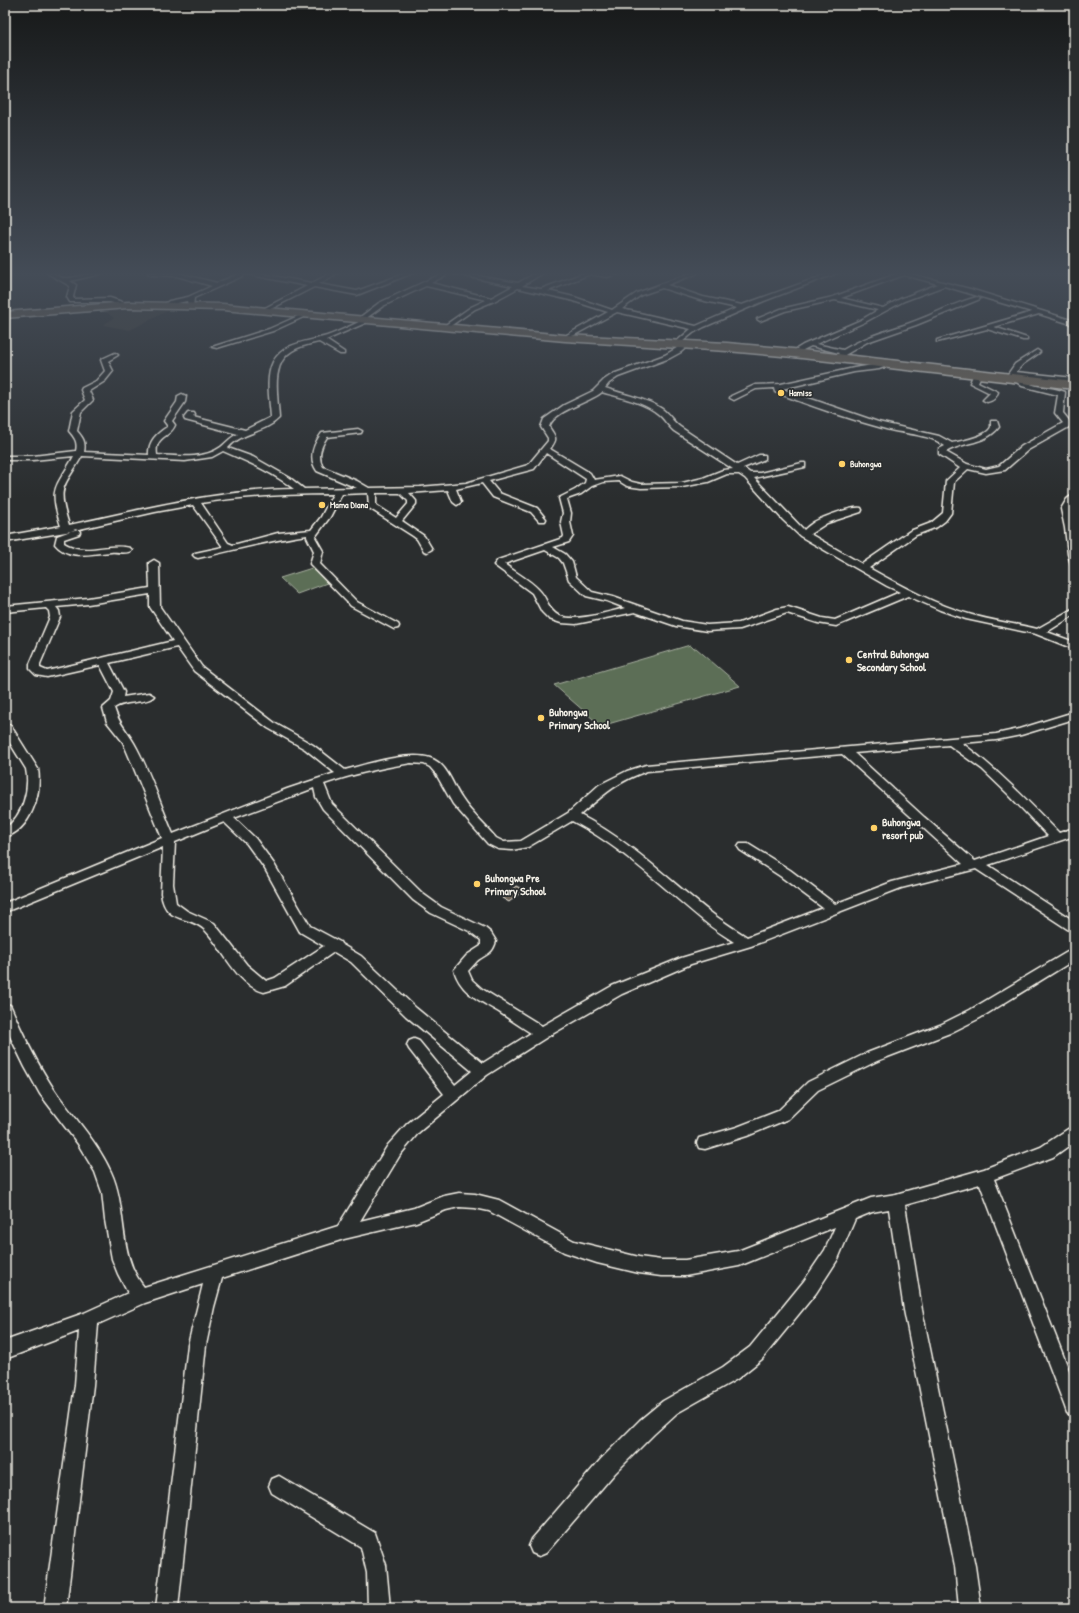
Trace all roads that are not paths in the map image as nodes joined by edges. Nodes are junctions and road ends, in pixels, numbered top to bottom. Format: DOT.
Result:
graph roads {
  1 [pos="291,348"];
  2 [pos="334,348"];
  3 [pos="683,348"];
  4 [pos="735,348"];
  5 [pos="801,348"];
  6 [pos="823,348"];
  7 [pos="852,348"];
  8 [pos="1036,352"];
  9 [pos="342,353"];
  10 [pos="793,353"];
  11 [pos="115,355"];
  12 [pos="842,355"];
  13 [pos="890,363"];
  14 [pos="978,373"];
  15 [pos="1013,376"];
  16 [pos="1074,380"];
  17 [pos="1074,384"];
  18 [pos="781,386"];
  19 [pos="601,389"];
  20 [pos="182,396"];
  21 [pos="734,398"];
  22 [pos="987,400"];
  23 [pos="192,415"];
  24 [pos="994,423"];
  25 [pos="358,431"];
  26 [pos="248,433"];
  27 [pos="950,446"];
  28 [pos="224,448"];
  29 [pos="544,449"];
  30 [pos="80,454"];
  31 [pos="762,457"];
  32 [pos="5,458"];
  33 [pos="153,458"];
  34 [pos="802,465"];
  35 [pos="964,466"];
  36 [pos="742,472"];
  37 [pos="485,481"];
  38 [pos="589,484"];
  39 [pos="300,487"];
  40 [pos="451,487"];
  41 [pos="402,490"];
  42 [pos="339,491"];
  43 [pos="371,491"];
  44 [pos="1074,496"];
  45 [pos="195,501"];
  46 [pos="457,502"];
  47 [pos="858,510"];
  48 [pos="110,518"];
  49 [pos="542,519"];
  50 [pos="397,522"];
  51 [pos="66,528"];
  52 [pos="313,532"];
  53 [pos="803,534"];
  54 [pos="5,539"];
  55 [pos="232,548"];
  56 [pos="546,548"];
  57 [pos="427,549"];
  58 [pos="128,550"];
  59 [pos="198,555"];
  60 [pos="1074,562"];
  61 [pos="154,563"];
  62 [pos="862,568"];
  63 [pos="154,590"];
  64 [pos="908,592"];
  65 [pos="49,605"];
  66 [pos="5,608"];
  67 [pos="636,609"];
  68 [pos="1074,611"];
  69 [pos="394,626"];
  70 [pos="1039,632"];
  71 [pos="179,642"];
  72 [pos="1074,646"];
  73 [pos="104,663"];
  74 [pos="149,696"];
  75 [pos="116,701"];
  76 [pos="1074,715"];
  77 [pos="5,726"];
  78 [pos="950,740"];
  79 [pos="844,750"];
  80 [pos="343,774"];
  81 [pos="318,783"];
  82 [pos="572,816"];
  83 [pos="227,818"];
  84 [pos="1074,832"];
  85 [pos="5,833"];
  86 [pos="1056,837"];
  87 [pos="169,840"];
  88 [pos="744,847"];
  89 [pos="975,865"];
  90 [pos="5,908"];
  91 [pos="833,909"];
  92 [pos="1074,927"];
  93 [pos="746,943"];
  94 [pos="335,945"];
  95 [pos="1074,954"];
  96 [pos="5,1009"];
  97 [pos="542,1033"];
  98 [pos="414,1045"];
  99 [pos="482,1071"];
  100 [pos="453,1094"];
  101 [pos="1074,1134"];
  102 [pos="704,1143"];
  103 [pos="985,1176"];
  104 [pos="896,1201"];
  105 [pos="848,1215"];
  106 [pos="344,1232"];
  107 [pos="215,1273"];
  108 [pos="141,1296"];
  109 [pos="89,1319"];
  110 [pos="5,1350"];
  111 [pos="1074,1407"];
  112 [pos="279,1486"];
  113 [pos="539,1546"];
  114 [pos="55,1608"];
  115 [pos="168,1608"];
  116 [pos="379,1608"];
  117 [pos="970,1608"];
  1 -- 26 [label="street"];
  2 -- 9 [label="street"];
  3 -- 19 [label="street"];
  4 -- 10 [label="highway"];
  5 -- 10 [label="street"];
  6 -- 12 [label="street"];
  7 -- 12 [label="street"];
  8 -- 15 [label="street"];
  10 -- 12 [label="highway"];
  11 -- 30 [label="street"];
  12 -- 13 [label="highway"];
  13 -- 14 [label="highway"];
  13 -- 18 [label="street"];
  14 -- 15 [label="highway"];
  14 -- 22 [label="street"];
  15 -- 16 [label="street"];
  15 -- 17 [label="highway"];
  15 -- 35 [label="street"];
  18 -- 21 [label="street"];
  18 -- 27 [label="street"];
  19 -- 29 [label="street"];
  19 -- 36 [label="street"];
  20 -- 33 [label="street"];
  23 -- 26 [label="street"];
  24 -- 27 [label="street"];
  25 -- 43 [label="street"];
  26 -- 28 [label="street"];
  27 -- 35 [label="street"];
  28 -- 33 [label="street"];
  28 -- 39 [label="street"];
  29 -- 37 [label="street"];
  29 -- 38 [label="street"];
  30 -- 32 [label="street"];
  30 -- 33 [label="street"];
  30 -- 51 [label="street"];
  31 -- 36 [label="street"];
  34 -- 36 [label="street"];
  35 -- 62 [label="street"];
  36 -- 38 [label="street"];
  36 -- 53 [label="street"];
  37 -- 40 [label="street"];
  37 -- 49 [label="street"];
  38 -- 56 [label="street"];
  39 -- 42 [label="street"];
  39 -- 45 [label="street"];
  40 -- 41 [label="street"];
  40 -- 46 [label="street"];
  41 -- 43 [label="street"];
  41 -- 50 [label="street"];
  42 -- 43 [label="street"];
  42 -- 52 [label="street"];
  43 -- 50 [label="street"];
  44 -- 60 [label="street"];
  45 -- 48 [label="street"];
  45 -- 55 [label="street"];
  47 -- 53 [label="street"];
  48 -- 51 [label="street"];
  48 -- 58 [label="street"];
  50 -- 57 [label="street"];
  51 -- 54 [label="street"];
  52 -- 55 [label="street"];
  52 -- 69 [label="street"];
  53 -- 62 [label="street"];
  55 -- 59 [label="street"];
  56 -- 67 [label="street"];
  56 -- 67 [label="street"];
  61 -- 63 [label="street"];
  62 -- 64 [label="street"];
  63 -- 65 [label="street"];
  63 -- 71 [label="street"];
  64 -- 67 [label="street"];
  64 -- 70 [label="street"];
  65 -- 66 [label="street"];
  65 -- 71 [label="street"];
  68 -- 70 [label="street"];
  70 -- 72 [label="street"];
  71 -- 80 [label="street"];
  73 -- 75 [label="street"];
  74 -- 75 [label="street"];
  75 -- 87 [label="street"];
  76 -- 78 [label="street"];
  77 -- 85 [label="street"];
  78 -- 79 [label="street"];
  78 -- 86 [label="street"];
  79 -- 82 [label="street"];
  79 -- 89 [label="street"];
  80 -- 81 [label="street"];
  80 -- 82 [label="street"];
  81 -- 83 [label="street"];
  81 -- 97 [label="street"];
  82 -- 93 [label="street"];
  83 -- 87 [label="street"];
  83 -- 94 [label="street"];
  84 -- 86 [label="street"];
  86 -- 89 [label="street"];
  87 -- 90 [label="street"];
  87 -- 94 [label="street"];
  88 -- 91 [label="street"];
  89 -- 91 [label="street"];
  89 -- 92 [label="street"];
  91 -- 93 [label="street"];
  93 -- 97 [label="street"];
  94 -- 99 [label="street"];
  95 -- 102 [label="street"];
  96 -- 108 [label="street"];
  97 -- 99 [label="street"];
  98 -- 100 [label="street"];
  99 -- 100 [label="street"];
  100 -- 106 [label="street"];
  101 -- 103 [label="street"];
  103 -- 104 [label="street"];
  103 -- 111 [label="street"];
  104 -- 105 [label="street"];
  104 -- 117 [label="street"];
  105 -- 106 [label="street"];
  105 -- 113 [label="street"];
  106 -- 107 [label="street"];
  107 -- 108 [label="street"];
  107 -- 115 [label="street"];
  108 -- 109 [label="street"];
  109 -- 110 [label="street"];
  109 -- 114 [label="street"];
  112 -- 116 [label="street"];
}
